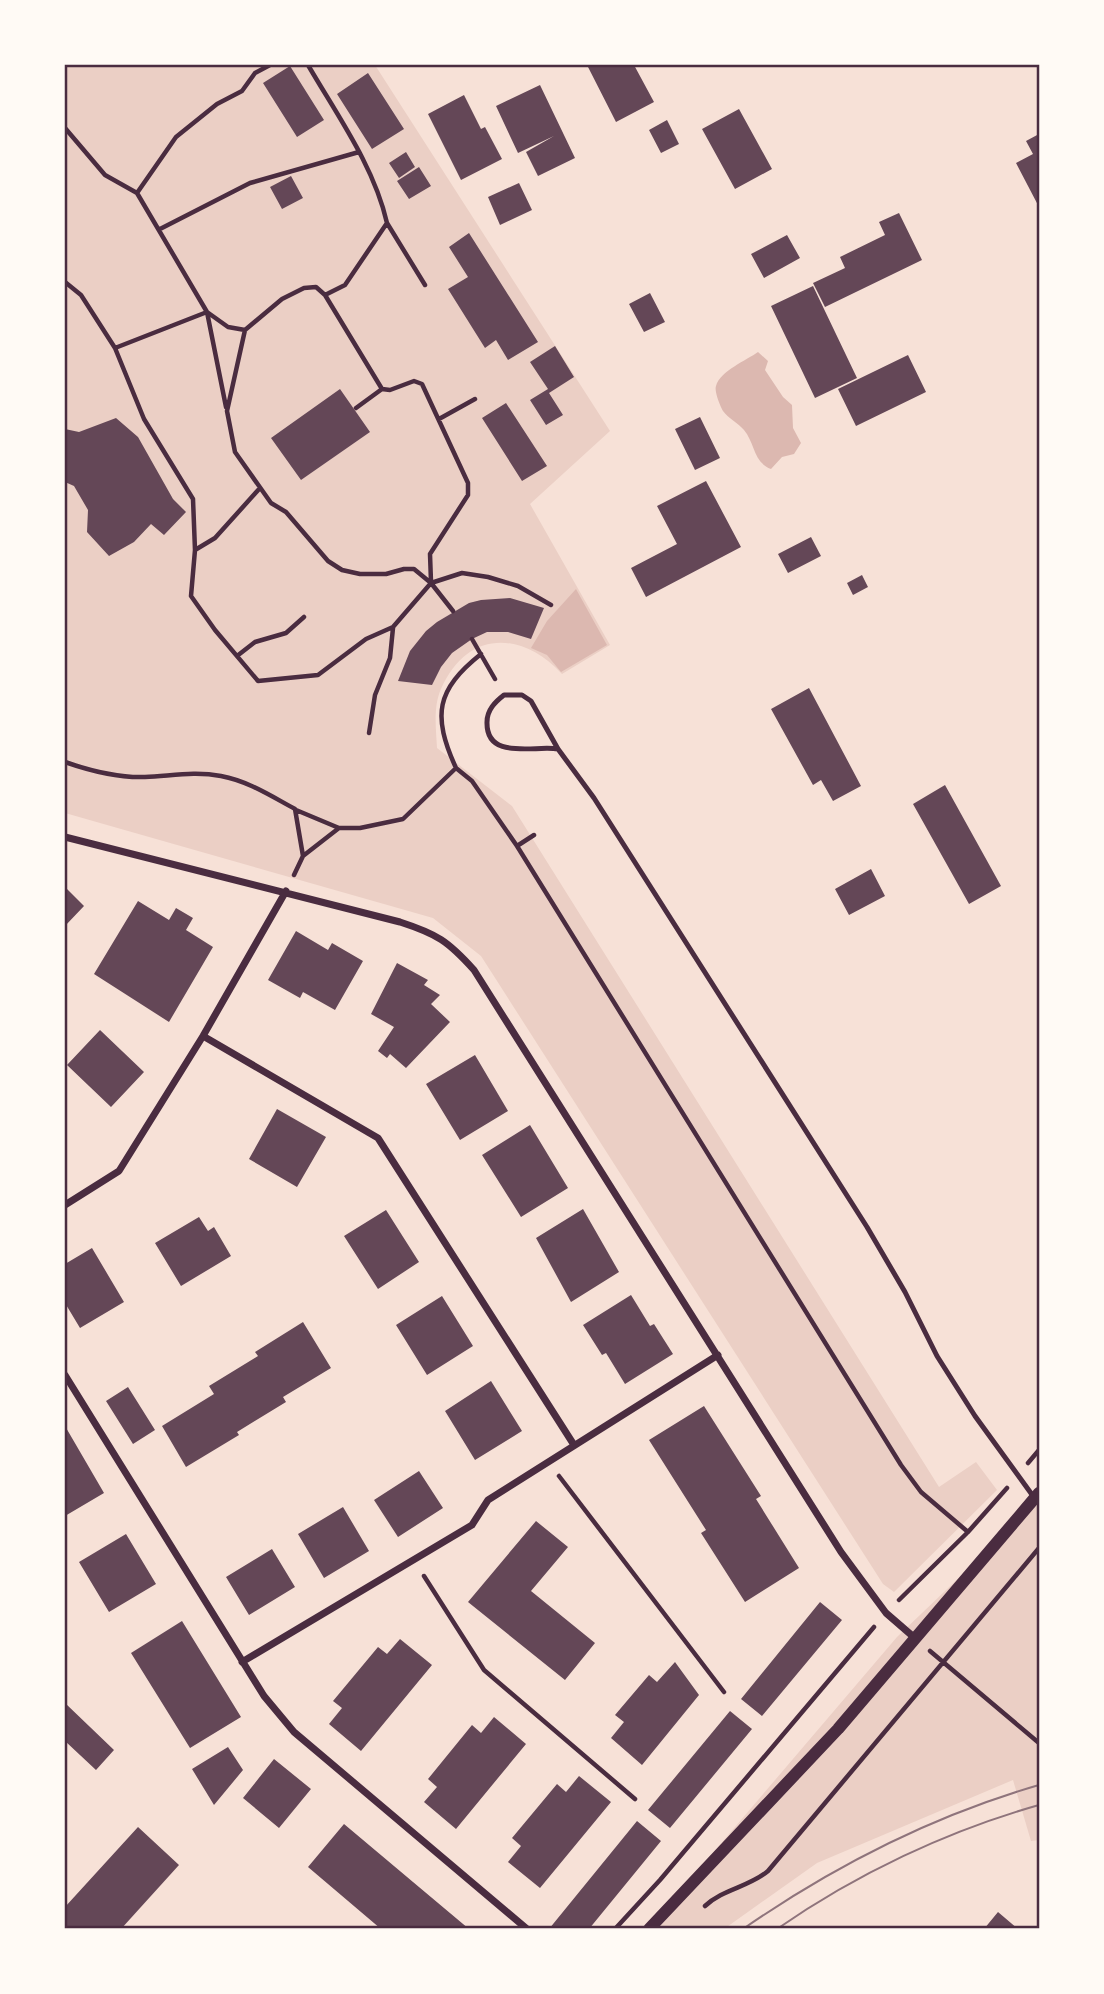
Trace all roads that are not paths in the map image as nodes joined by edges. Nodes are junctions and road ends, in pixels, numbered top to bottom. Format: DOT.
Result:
graph roads {
  1 [pos="558,749"];
  2 [pos="65,837"];
  3 [pos="286,891"];
  4 [pos="203,1036"];
  5 [pos="65,1205"];
  6 [pos="718,1354"];
  7 [pos="65,1375"];
  8 [pos="574,1445"];
  9 [pos="1037,1495"];
  10 [pos="916,1639"];
  11 [pos="242,1662"];
  12 [pos="527,1929"];
  13 [pos="649,1929"];
  1 -- 1 [label="lane"];
  1 -- 9 [label="lane"];
  2 -- 3 [label="street"];
  3 -- 4 [label="street"];
  3 -- 6 [label="street"];
  4 -- 5 [label="street"];
  4 -- 8 [label="street"];
  6 -- 8 [label="street"];
  6 -- 10 [label="street"];
  7 -- 11 [label="street"];
  8 -- 11 [label="street"];
  9 -- 10 [label="street"];
  10 -- 13 [label="street"];
  11 -- 12 [label="street"];
}
